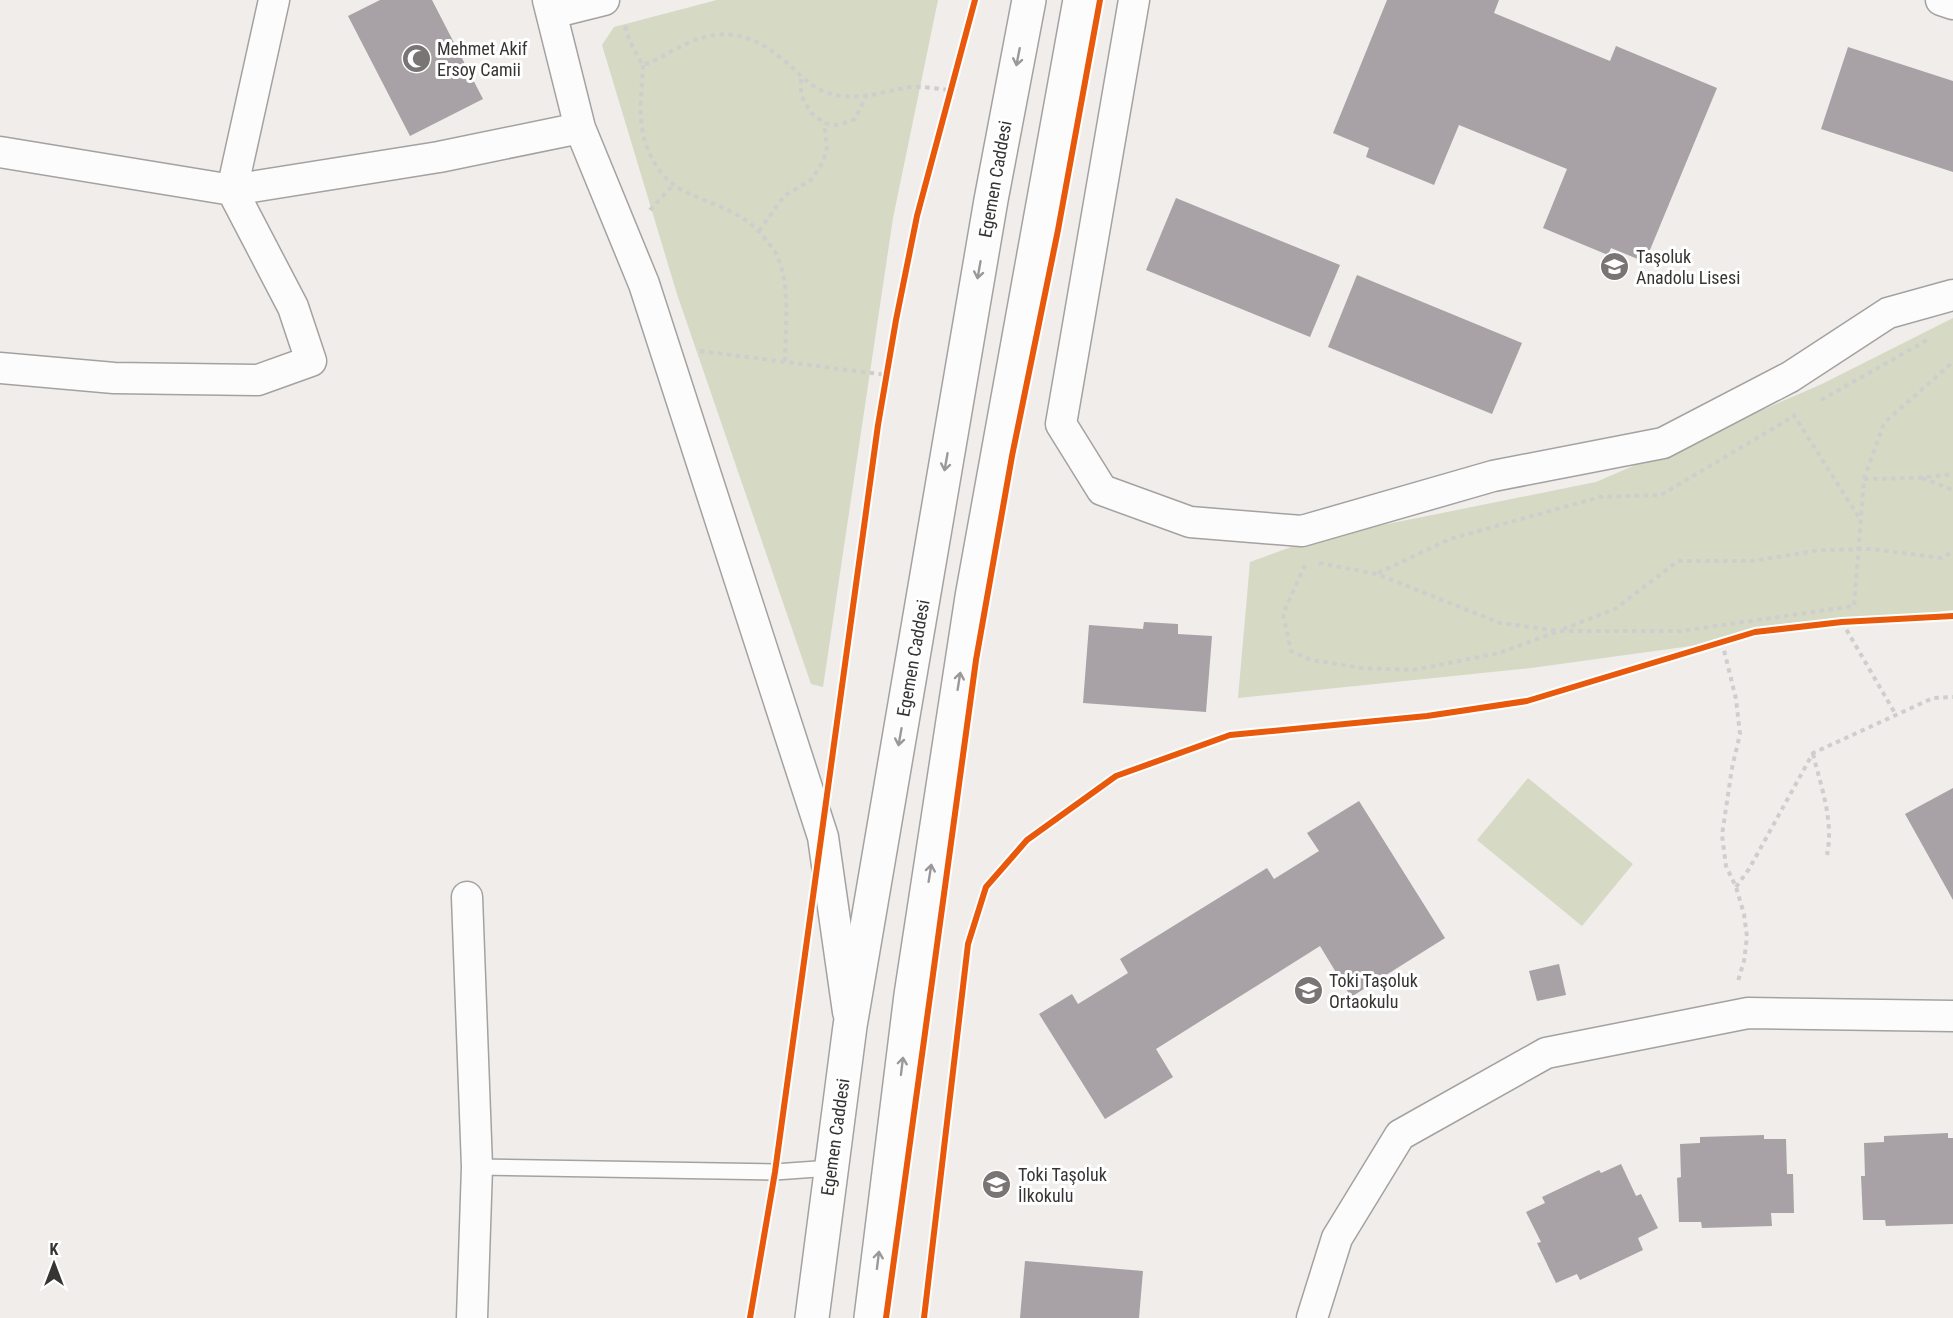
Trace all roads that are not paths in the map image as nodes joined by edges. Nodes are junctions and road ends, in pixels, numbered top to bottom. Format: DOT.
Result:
graph roads {
  1 [pos="274,0"];
  2 [pos="1029,0"];
  3 [pos="1080,0"];
  4 [pos="1134,0"];
  5 [pos="1941,0"];
  6 [pos="1953,4"];
  7 [pos="550,6"];
  8 [pos="614,10"];
  9 [pos="580,128"];
  10 [pos="0,152"];
  11 [pos="232,190"];
  12 [pos="1953,295"];
  13 [pos="0,369"];
  14 [pos="467,897"];
  15 [pos="1953,1016"];
  16 [pos="850,1026"];
  17 [pos="477,1167"];
  18 [pos="831,1168"];
  19 [pos="472,1318"];
  20 [pos="812,1318"];
  21 [pos="871,1318"];
  22 [pos="1312,1318"];
  1 -- 11 [label="street"];
  2 -- 16 [label="main road, Egemen Caddesi, one-way"];
  21 -- 3 [label="main road, one-way"];
  4 -- 12 [label="street"];
  5 -- 6 [label="street"];
  7 -- 8 [label="street"];
  7 -- 9 [label="street"];
  9 -- 11 [label="street"];
  9 -- 16 [label="street"];
  10 -- 11 [label="street"];
  11 -- 13 [label="street"];
  14 -- 17 [label="street"];
  15 -- 22 [label="street"];
  16 -- 18 [label="main road, Egemen Caddesi"];
  17 -- 18 [label="lane"];
  17 -- 19 [label="street"];
  18 -- 20 [label="main road, Egemen Caddesi"];
}
